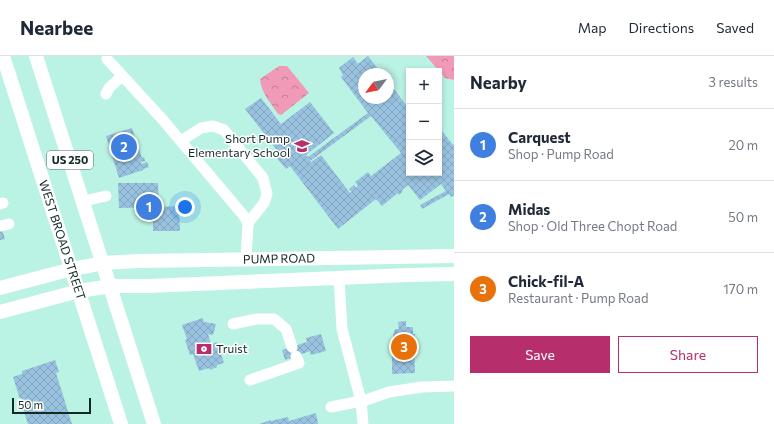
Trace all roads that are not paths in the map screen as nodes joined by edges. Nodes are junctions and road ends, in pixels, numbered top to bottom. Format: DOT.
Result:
graph roads {
  1 [pos="3,56"];
  2 [pos="36,56"];
  3 [pos="107,59"];
  4 [pos="122,76"];
  5 [pos="106,94"];
  6 [pos="181,141"];
  7 [pos="106,196"];
  8 [pos="84,201"];
  9 [pos="248,223"];
  10 [pos="454,256"];
  11 [pos="246,260"];
  12 [pos="104,263"];
  13 [pos="72,269"];
  14 [pos="454,274"];
  15 [pos="339,278"];
  16 [pos="111,286"];
  17 [pos="0,288"];
  18 [pos="79,291"];
  19 [pos="0,312"];
  20 [pos="233,324"];
  21 [pos="250,380"];
  22 [pos="454,386"];
  23 [pos="361,401"];
  24 [pos="331,407"];
  25 [pos="122,424"];
  26 [pos="154,424"];
  27 [pos="363,424"];
  1 -- 13 [label="main road, WEST BROAD STREET / US 250"];
  2 -- 8 [label="main road, US 250"];
  3 -- 4 [label="street"];
  4 -- 5 [label="street"];
  4 -- 6 [label="street"];
  6 -- 9 [label="street"];
  6 -- 9 [label="street"];
  7 -- 8 [label="street"];
  8 -- 12 [label="main road, US 250"];
  9 -- 11 [label="street"];
  10 -- 11 [label="main road, PUMP ROAD"];
  11 -- 12 [label="main road, PUMP ROAD"];
  12 -- 13 [label="main road, PUMP ROAD"];
  12 -- 16 [label="main road, US 250"];
  13 -- 17 [label="main road, PUMP ROAD"];
  13 -- 18 [label="main road, WEST BROAD STREET / US 250"];
  14 -- 15 [label="main road, PUMP ROAD"];
  15 -- 16 [label="main road, PUMP ROAD"];
  15 -- 23 [label="street"];
  16 -- 18 [label="main road, PUMP ROAD"];
  16 -- 26 [label="main road, US 250"];
  18 -- 19 [label="main road, PUMP ROAD"];
  18 -- 25 [label="main road, WEST BROAD STREET / US 250"];
  20 -- 21 [label="street"];
  22 -- 23 [label="street"];
  23 -- 24 [label="street"];
  23 -- 27 [label="street"];
}
